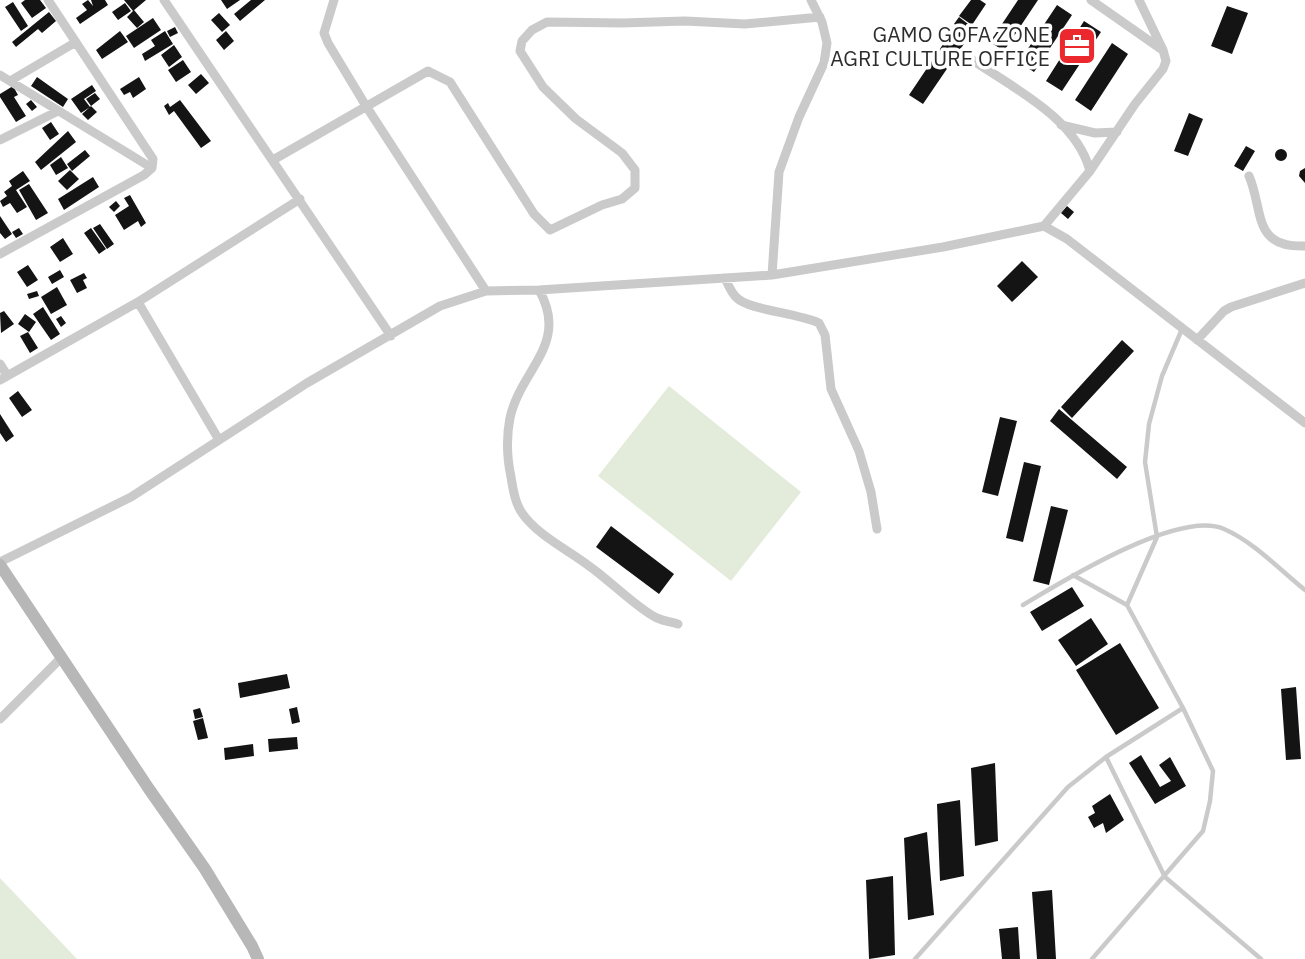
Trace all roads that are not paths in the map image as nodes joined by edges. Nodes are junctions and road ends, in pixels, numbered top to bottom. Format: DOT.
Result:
graph roads {
  1 [pos="48,0"];
  2 [pos="164,0"];
  3 [pos="334,0"];
  4 [pos="811,0"];
  5 [pos="1091,0"];
  6 [pos="1139,0"];
  7 [pos="820,18"];
  8 [pos="76,42"];
  9 [pos="1163,50"];
  10 [pos="971,59"];
  11 [pos="0,75"];
  12 [pos="10,81"];
  13 [pos="366,106"];
  14 [pos="58,111"];
  15 [pos="1061,125"];
  16 [pos="1117,132"];
  17 [pos="0,140"];
  18 [pos="273,160"];
  19 [pos="152,168"];
  20 [pos="1090,171"];
  21 [pos="1249,176"];
  22 [pos="300,199"];
  23 [pos="1044,226"];
  24 [pos="1305,246"];
  25 [pos="0,254"];
  26 [pos="772,275"];
  27 [pos="725,278"];
  28 [pos="1305,283"];
  29 [pos="539,290"];
  30 [pos="486,291"];
  31 [pos="138,302"];
  32 [pos="1182,328"];
  33 [pos="391,335"];
  34 [pos="1197,340"];
  35 [pos="0,364"];
  36 [pos="4,377"];
  37 [pos="1305,423"];
  38 [pos="219,440"];
  39 [pos="877,529"];
  40 [pos="1157,537"];
  41 [pos="0,564"];
  42 [pos="1073,575"];
  43 [pos="1305,590"];
  44 [pos="1023,605"];
  45 [pos="1127,605"];
  46 [pos="678,624"];
  47 [pos="61,658"];
  48 [pos="1183,708"];
  49 [pos="0,719"];
  50 [pos="1106,757"];
  51 [pos="1165,877"];
  52 [pos="258,959"];
  53 [pos="915,959"];
  54 [pos="1092,959"];
  55 [pos="1261,959"];
  1 -- 8 [label="street"];
  2 -- 18 [label="street"];
  3 -- 13 [label="street"];
  4 -- 7 [label="street"];
  5 -- 9 [label="street"];
  6 -- 9 [label="street"];
  7 -- 13 [label="street"];
  7 -- 26 [label="street"];
  8 -- 12 [label="street"];
  8 -- 19 [label="street"];
  9 -- 16 [label="street"];
  10 -- 15 [label="street"];
  11 -- 12 [label="street"];
  12 -- 14 [label="street"];
  13 -- 18 [label="street"];
  13 -- 30 [label="street"];
  14 -- 17 [label="street"];
  14 -- 19 [label="street"];
  15 -- 16 [label="street"];
  15 -- 20 [label="street"];
  16 -- 20 [label="street"];
  18 -- 22 [label="street"];
  19 -- 25 [label="street"];
  20 -- 23 [label="street"];
  21 -- 24 [label="street"];
  22 -- 31 [label="street"];
  22 -- 33 [label="street"];
  23 -- 26 [label="street"];
  23 -- 32 [label="street"];
  26 -- 27 [label="street"];
  27 -- 29 [label="street"];
  27 -- 39 [label="street"];
  28 -- 34 [label="street"];
  29 -- 30 [label="street"];
  29 -- 46 [label="street"];
  30 -- 33 [label="street"];
  31 -- 36 [label="street"];
  31 -- 38 [label="street"];
  32 -- 34 [label="street"];
  32 -- 40 [label="lane"];
  33 -- 38 [label="street"];
  34 -- 37 [label="street"];
  35 -- 36 [label="street"];
  38 -- 41 [label="street"];
  40 -- 42 [label="lane"];
  40 -- 43 [label="lane"];
  40 -- 45 [label="lane"];
  41 -- 47 [label="street"];
  42 -- 44 [label="lane"];
  42 -- 45 [label="lane"];
  45 -- 48 [label="lane"];
  47 -- 49 [label="street"];
  47 -- 52 [label="street"];
  48 -- 50 [label="lane"];
  48 -- 51 [label="lane"];
  50 -- 51 [label="lane"];
  50 -- 53 [label="lane"];
  51 -- 54 [label="lane"];
  51 -- 55 [label="lane"];
}
